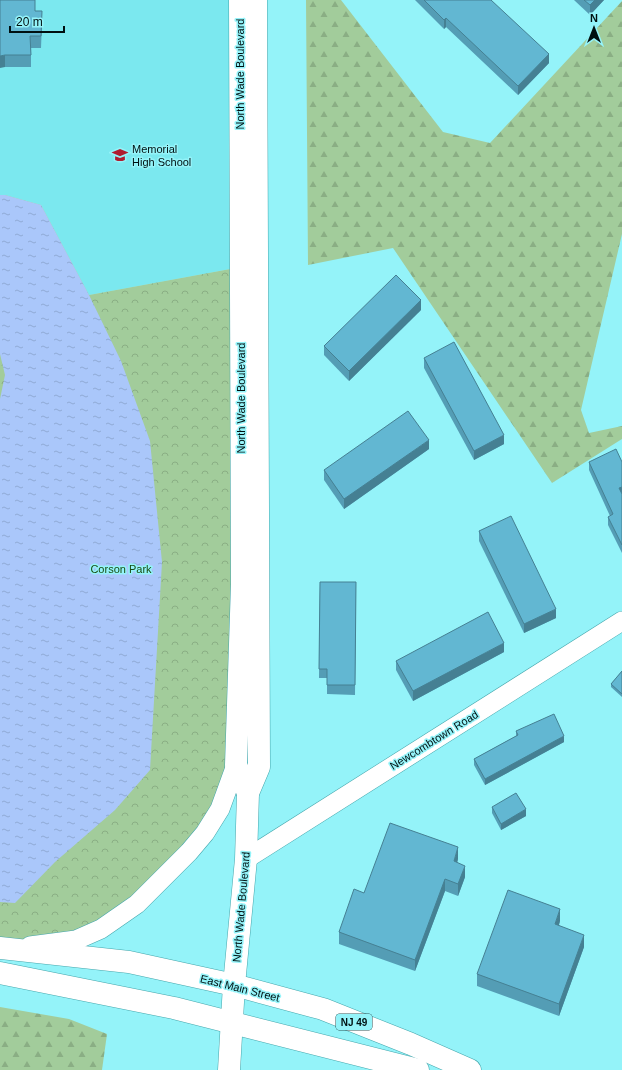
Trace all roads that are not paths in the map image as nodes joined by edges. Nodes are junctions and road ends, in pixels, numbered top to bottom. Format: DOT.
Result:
graph roads {
  1 [pos="240,0"];
  2 [pos="256,0"];
  3 [pos="622,621"];
  4 [pos="236,765"];
  5 [pos="248,793"];
  6 [pos="246,858"];
  7 [pos="0,948"];
  8 [pos="0,973"];
  9 [pos="234,985"];
  10 [pos="232,1022"];
  11 [pos="229,1070"];
  12 [pos="418,1070"];
  13 [pos="470,1070"];
  1 -- 4 [label="main road, North Wade Boulevard"];
  2 -- 5 [label="main road, North Wade Boulevard"];
  3 -- 6 [label="street, Newcombtown Road"];
  4 -- 5 [label="main road, North Wade Boulevard"];
  4 -- 7 [label="street"];
  5 -- 6 [label="main road, North Wade Boulevard"];
  6 -- 9 [label="main road, North Wade Boulevard"];
  7 -- 9 [label="main road, East Main Street / NJ 49"];
  8 -- 10 [label="main road"];
  9 -- 10 [label="main road, North Wade Boulevard"];
  9 -- 13 [label="main road, East Main Street / NJ 49"];
  10 -- 11 [label="main road, North Wade Boulevard"];
  10 -- 12 [label="main road"];
}
